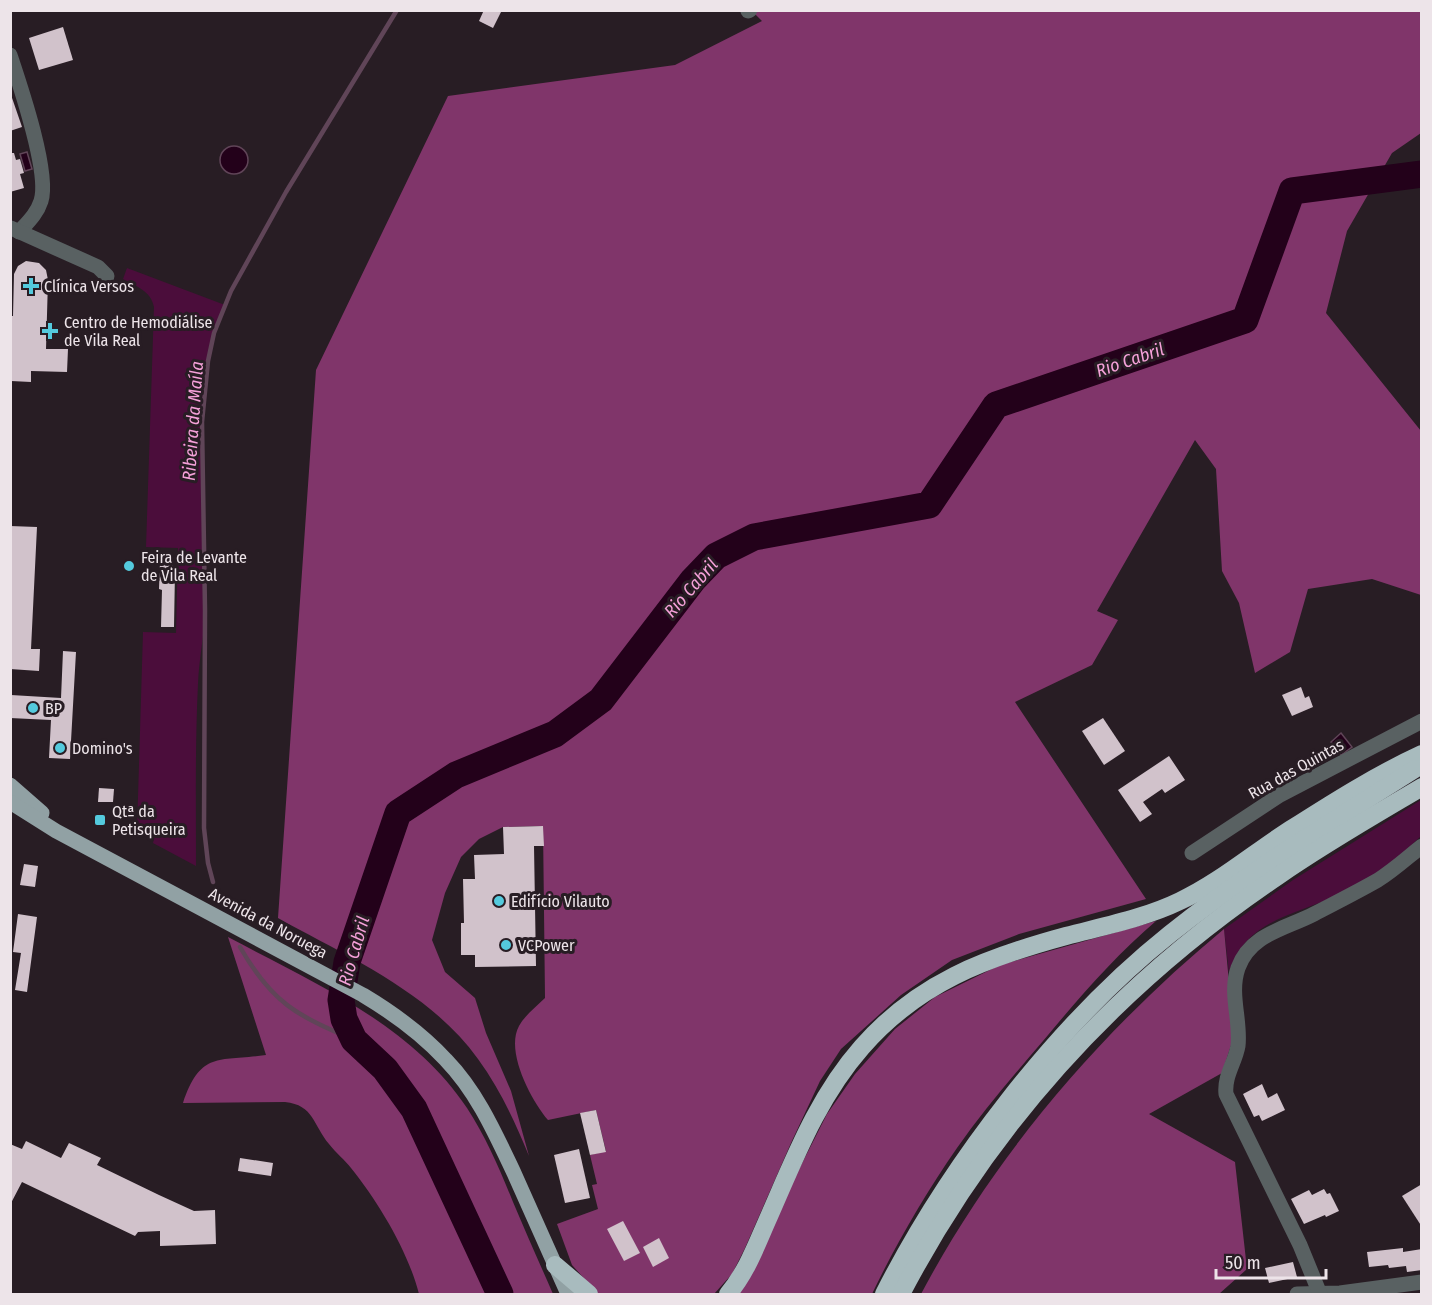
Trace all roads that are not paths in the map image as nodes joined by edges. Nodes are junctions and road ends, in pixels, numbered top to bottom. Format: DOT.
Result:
graph roads {
  1 [pos="10,55"];
  2 [pos="15,230"];
  3 [pos="107,276"];
  4 [pos="1422,721"];
  5 [pos="1422,754"];
  6 [pos="1422,765"];
  7 [pos="10,785"];
  8 [pos="1422,788"];
  9 [pos="10,802"];
  10 [pos="83,844"];
  11 [pos="1422,846"];
  12 [pos="1192,853"];
  13 [pos="555,1264"];
  14 [pos="1422,1282"];
  15 [pos="568,1294"];
  16 [pos="589,1294"];
  17 [pos="728,1294"];
  18 [pos="884,1294"];
  19 [pos="901,1294"];
  20 [pos="1297,1294"];
  21 [pos="1320,1294"];
  1 -- 2 [label="street"];
  2 -- 3 [label="street"];
  4 -- 12 [label="street, Rua das Quintas"];
  5 -- 17 [label="highway"];
  6 -- 18 [label="highway"];
  7 -- 10 [label="main road, Avenida da Noruega"];
  8 -- 19 [label="highway"];
  9 -- 10 [label="main road, Avenida da Noruega"];
  10 -- 13 [label="main road, Avenida da Noruega"];
  11 -- 21 [label="street"];
  13 -- 15 [label="main road, Avenida da Noruega"];
  13 -- 16 [label="highway"];
  14 -- 21 [label="street"];
  20 -- 21 [label="street"];
}
